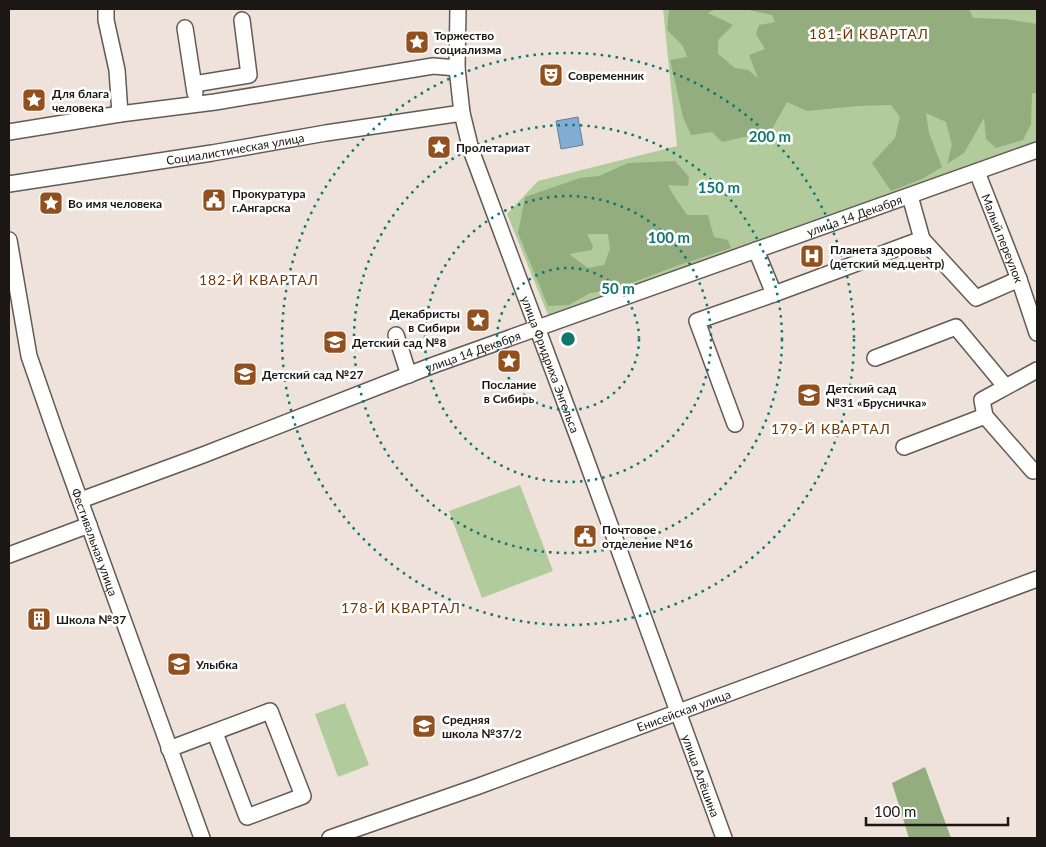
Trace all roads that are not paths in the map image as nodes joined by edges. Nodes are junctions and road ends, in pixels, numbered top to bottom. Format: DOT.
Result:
graph roads {
  1 [pos="106,9"];
  2 [pos="458,9"];
  3 [pos="242,20"];
  4 [pos="185,28"];
  5 [pos="457,68"];
  6 [pos="194,84"];
  7 [pos="197,104"];
  8 [pos="462,113"];
  9 [pos="120,114"];
  10 [pos="9,132"];
  11 [pos="1037,150"];
  12 [pos="977,172"];
  13 [pos="9,184"];
  14 [pos="910,196"];
  15 [pos="922,239"];
  16 [pos="9,240"];
  17 [pos="756,250"];
  18 [pos="1019,279"];
  19 [pos="774,294"];
  20 [pos="537,329"];
  21 [pos="1037,333"];
  22 [pos="396,336"];
  23 [pos="875,358"];
  24 [pos="1037,370"];
  25 [pos="408,375"];
  26 [pos="1005,386"];
  27 [pos="985,416"];
  28 [pos="735,424"];
  29 [pos="904,447"];
  30 [pos="1034,471"];
  31 [pos="81,500"];
  32 [pos="89,525"];
  33 [pos="9,555"];
  34 [pos="1037,579"];
  35 [pos="677,713"];
  36 [pos="216,733"];
  37 [pos="169,750"];
  38 [pos="202,838"];
  39 [pos="330,838"];
  40 [pos="724,838"];
  1 -- 9 [label="street"];
  2 -- 5 [label="street, улица Фридриха Энгельса"];
  3 -- 6 [label="street"];
  4 -- 6 [label="street"];
  5 -- 7 [label="street"];
  5 -- 8 [label="street, улица Фридриха Энгельса"];
  6 -- 7 [label="street"];
  7 -- 9 [label="street"];
  8 -- 13 [label="street, Социалистическая улица"];
  8 -- 20 [label="street, улица Фридриха Энгельса"];
  9 -- 10 [label="street"];
  11 -- 12 [label="street, улица 14 Декабря"];
  12 -- 14 [label="street, улица 14 Декабря"];
  12 -- 18 [label="street, Малый переулок"];
  14 -- 15 [label="street"];
  14 -- 17 [label="street, улица 14 Декабря"];
  15 -- 18 [label="street"];
  15 -- 19 [label="street"];
  16 -- 31 [label="street, Фестивальная улица"];
  17 -- 19 [label="street"];
  17 -- 20 [label="street, улица 14 Декабря"];
  18 -- 21 [label="street, Малый переулок"];
  19 -- 28 [label="street"];
  20 -- 25 [label="street, улица 14 Декабря"];
  20 -- 35 [label="street, улица Фридриха Энгельса"];
  22 -- 25 [label="street"];
  23 -- 26 [label="street"];
  24 -- 26 [label="street"];
  25 -- 31 [label="street, улица 14 Декабря"];
  26 -- 27 [label="street"];
  27 -- 29 [label="street"];
  27 -- 30 [label="street"];
  31 -- 32 [label="street, Фестивальная улица"];
  32 -- 33 [label="street"];
  32 -- 37 [label="street, Фестивальная улица"];
  34 -- 35 [label="street, Енисейская улица"];
  35 -- 39 [label="street, Енисейская улица"];
  35 -- 40 [label="street, улица Алёшина"];
  36 -- 36 [label="street"];
  36 -- 37 [label="street"];
  37 -- 38 [label="street, Фестивальная улица"];
}
